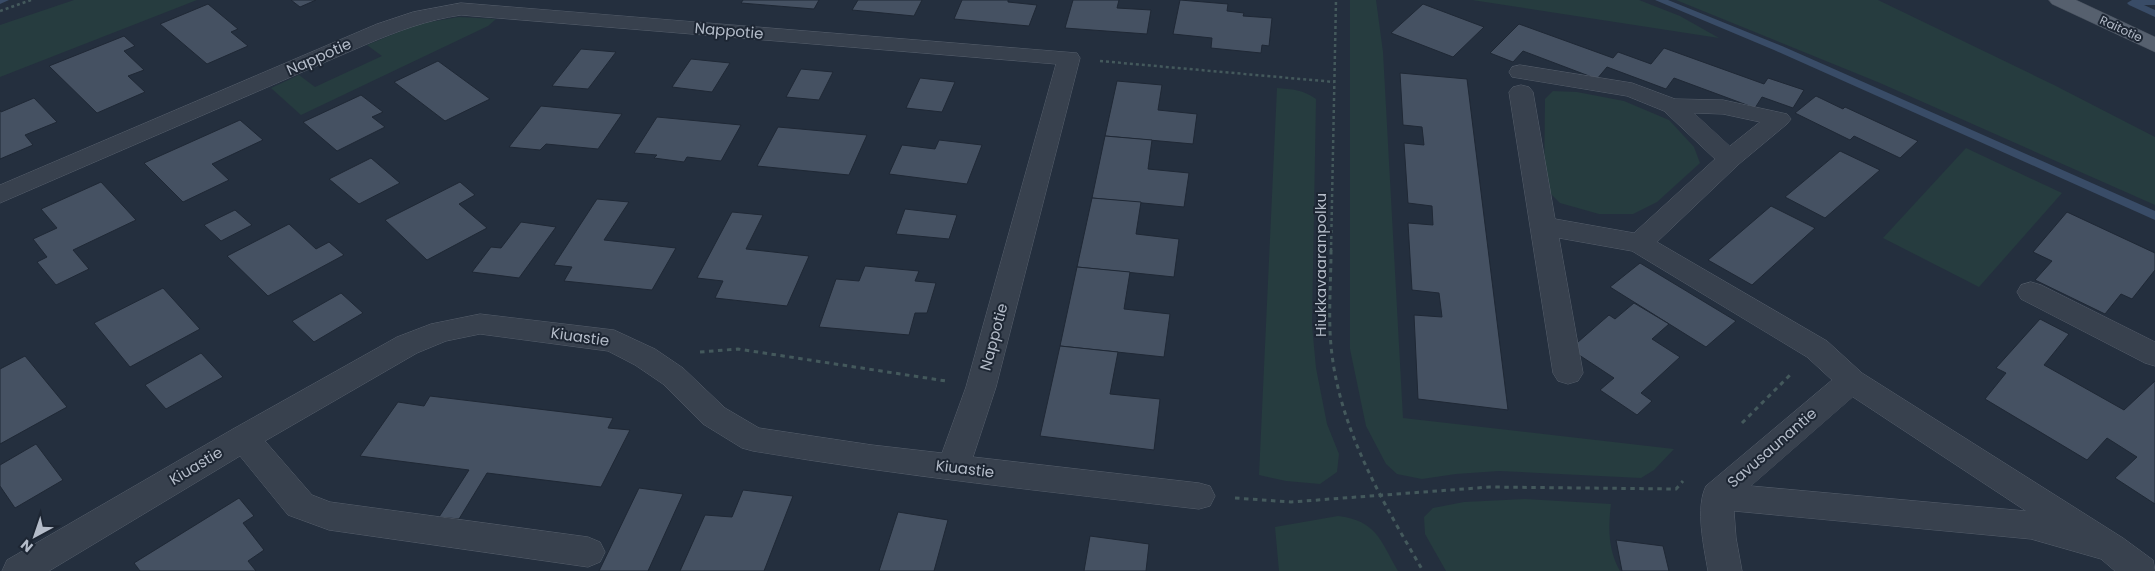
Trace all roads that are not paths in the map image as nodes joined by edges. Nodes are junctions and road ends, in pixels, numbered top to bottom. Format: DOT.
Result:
graph roads {
  1 [pos="2059,0"];
  2 [pos="2155,45"];
  3 [pos="1672,106"];
  4 [pos="1730,159"];
  5 [pos="0,195"];
  6 [pos="1543,226"];
  7 [pos="1639,243"];
  8 [pos="2031,292"];
  9 [pos="2155,355"];
  10 [pos="1568,373"];
  11 [pos="1851,381"];
  12 [pos="244,438"];
  13 [pos="953,468"];
  14 [pos="1199,496"];
  15 [pos="1717,496"];
  16 [pos="2111,548"];
  17 [pos="588,552"];
  18 [pos="19,571"];
  19 [pos="1725,571"];
  20 [pos="2141,571"];
  1 -- 2 [label="main road, Raitotie"];
  3 -- 4 [label="street"];
  3 -- 4 [label="street"];
  3 -- 6 [label="street"];
  4 -- 7 [label="street"];
  5 -- 13 [label="street, Nappotie"];
  6 -- 7 [label="street"];
  6 -- 10 [label="street"];
  7 -- 11 [label="street"];
  8 -- 9 [label="street"];
  11 -- 15 [label="street, Savusaunantie"];
  11 -- 16 [label="street, Savusaunantie"];
  12 -- 13 [label="street, Kiuastie"];
  12 -- 17 [label="street"];
  12 -- 18 [label="street, Kiuastie"];
  13 -- 14 [label="street, Kiuastie"];
  15 -- 16 [label="street, Savusaunantie"];
  15 -- 19 [label="street"];
  16 -- 20 [label="street, Savusaunantie"];
}
